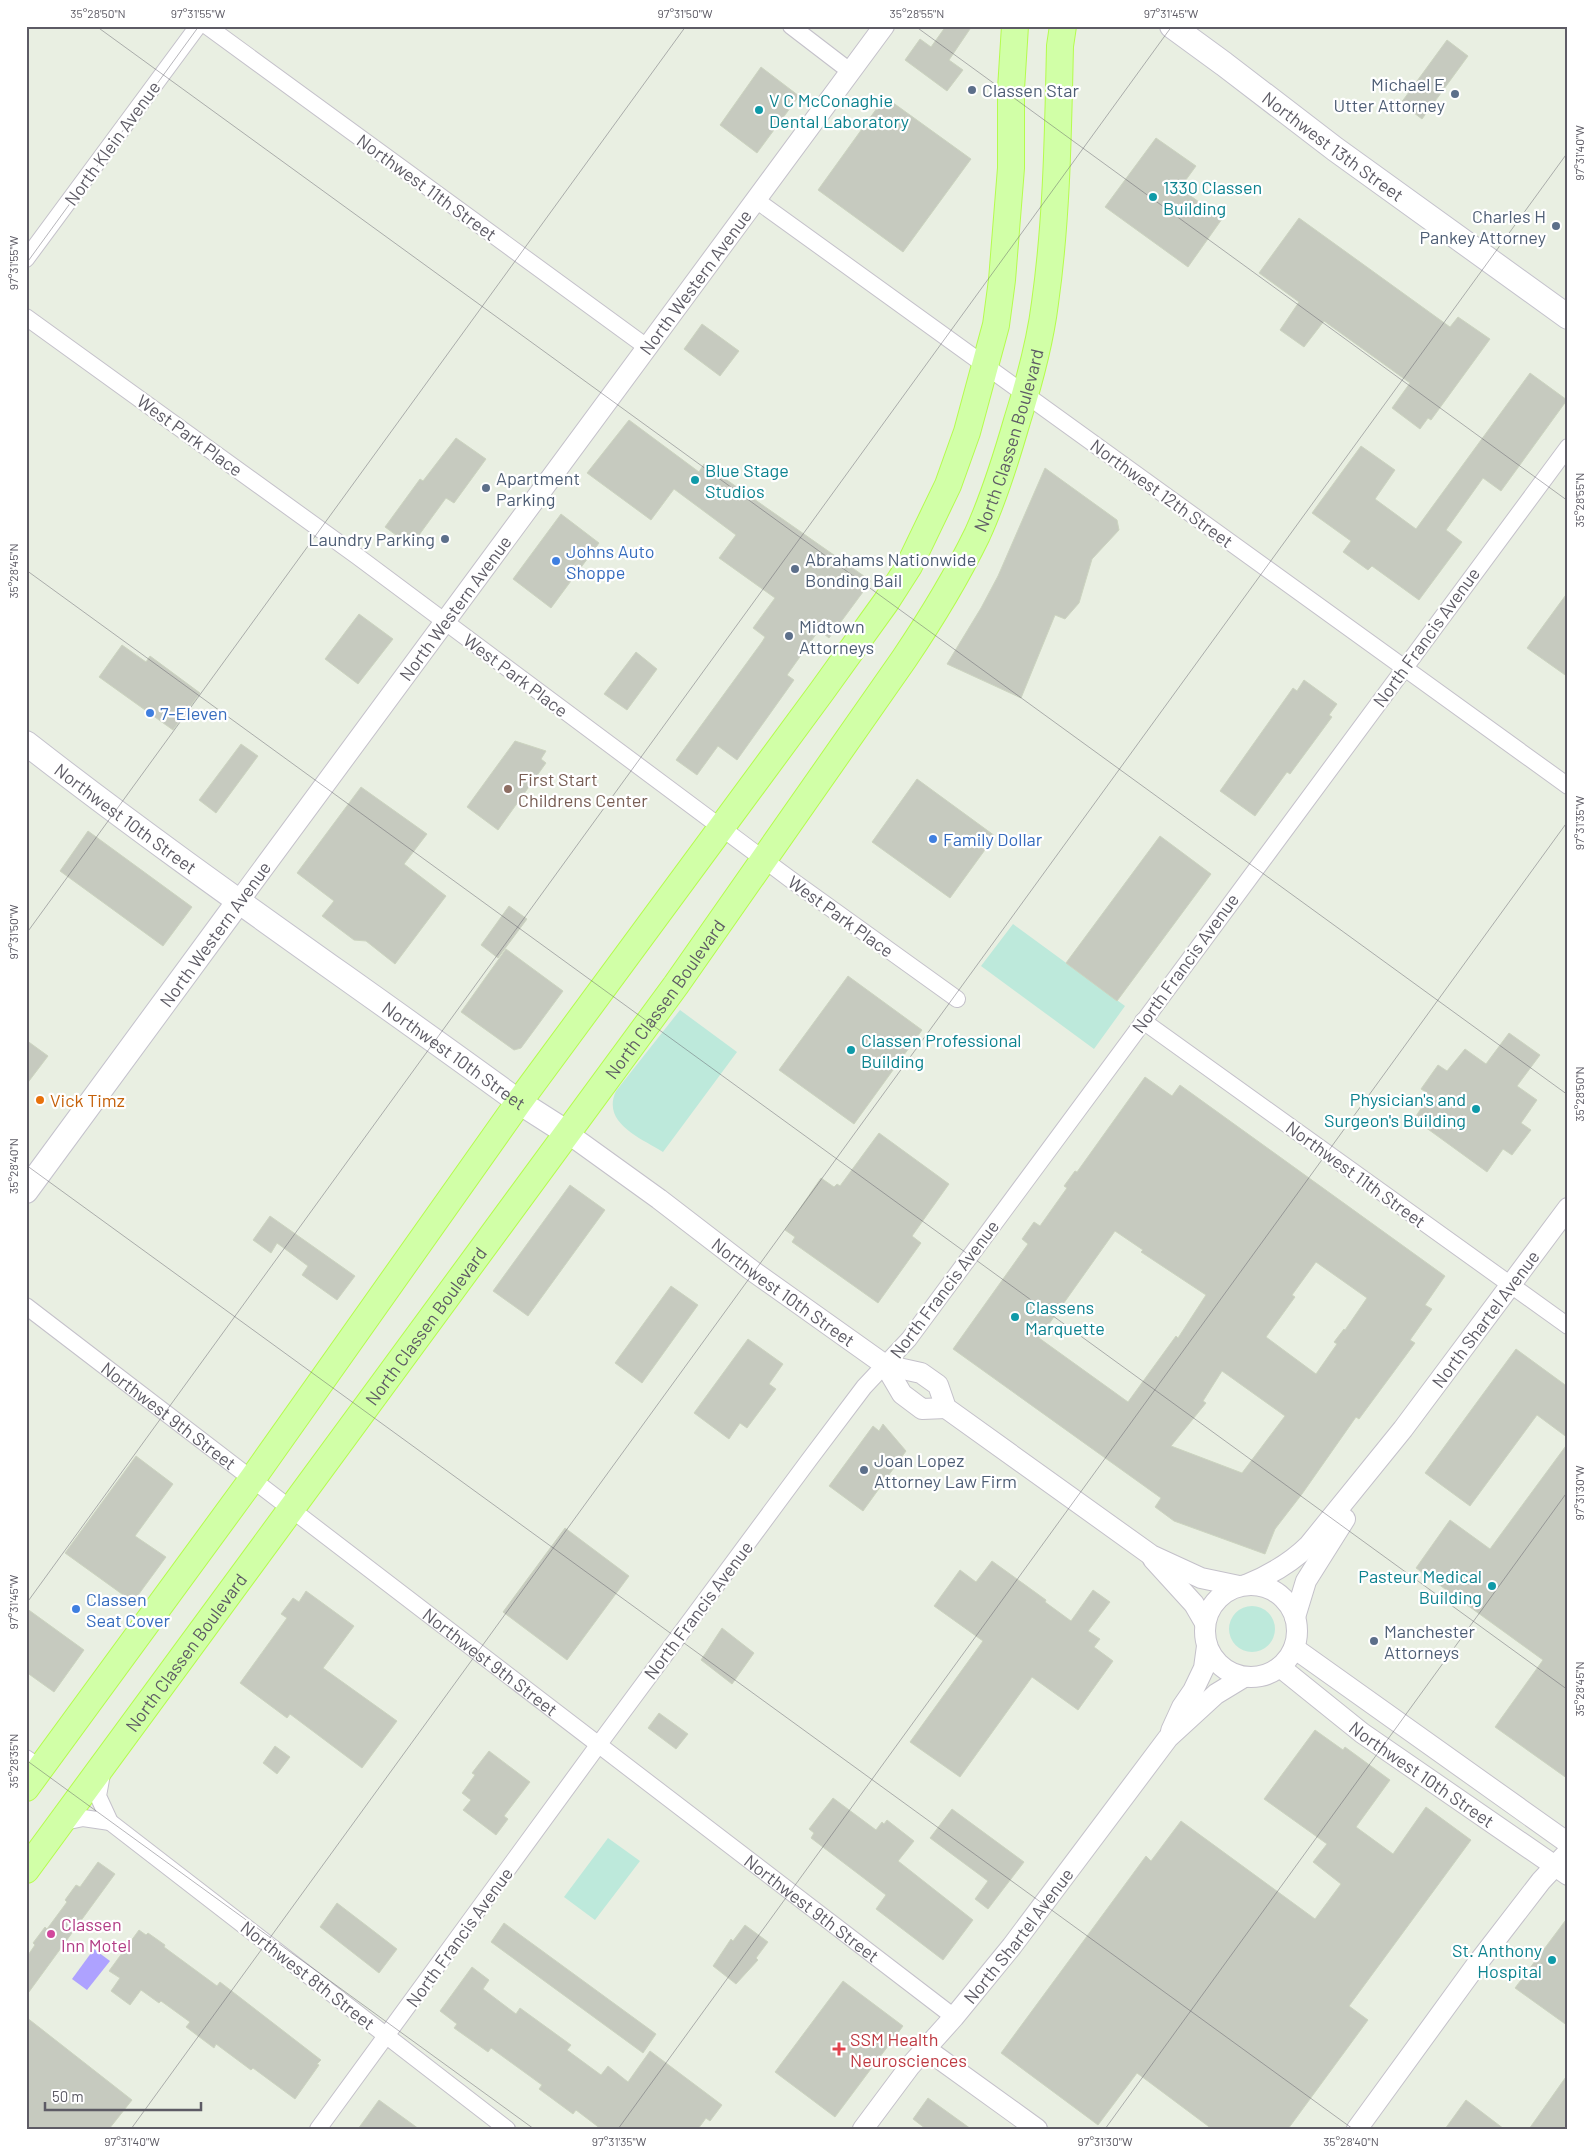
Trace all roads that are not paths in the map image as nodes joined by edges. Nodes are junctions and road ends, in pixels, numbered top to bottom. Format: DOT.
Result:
graph roads {
  1 [pos="198,26"];
  2 [pos="207,26"];
  3 [pos="791,26"];
  4 [pos="884,26"];
  5 [pos="1015,26"];
  6 [pos="1063,26"];
  7 [pos="1172,26"];
  8 [pos="851,72"];
  9 [pos="756,200"];
  10 [pos="26,259"];
  11 [pos="26,317"];
  12 [pos="1568,317"];
  13 [pos="648,348"];
  14 [pos="985,366"];
  15 [pos="1025,395"];
  16 [pos="1568,446"];
  17 [pos="445,622"];
  18 [pos="1403,668"];
  19 [pos="26,743"];
  20 [pos="1568,786"];
  21 [pos="721,827"];
  22 [pos="763,859"];
  23 [pos="239,901"];
  24 [pos="957,1000"];
  25 [pos="1143,1021"];
  26 [pos="519,1102"];
  27 [pos="566,1132"];
  28 [pos="29,1180"];
  29 [pos="1568,1208"];
  30 [pos="1511,1285"];
  31 [pos="26,1306"];
  32 [pos="1568,1326"];
  33 [pos="885,1365"];
  34 [pos="946,1408"];
  35 [pos="1403,1429"];
  36 [pos="253,1478"];
  37 [pos="291,1508"];
  38 [pos="1151,1556"];
  39 [pos="1243,1585"];
  40 [pos="1295,1617"];
  41 [pos="1205,1623"];
  42 [pos="1207,1646"];
  43 [pos="1294,1648"];
  44 [pos="1280,1667"];
  45 [pos="1244,1677"];
  46 [pos="1168,1738"];
  47 [pos="598,1744"];
  48 [pos="105,1762"];
  49 [pos="31,1771"];
  50 [pos="110,1822"];
  51 [pos="60,1823"];
  52 [pos="1568,1843"];
  53 [pos="1563,1865"];
  54 [pos="26,1870"];
  55 [pos="954,2017"];
  56 [pos="386,2036"];
  57 [pos="926,2049"];
  58 [pos="318,2129"];
  59 [pos="507,2129"];
  60 [pos="863,2129"];
  61 [pos="1037,2129"];
  62 [pos="1357,2129"];
  1 -- 10 [label="street, North Klein Avenue"];
  2 -- 13 [label="street, Northwest 11th Street"];
  3 -- 8 [label="street"];
  4 -- 8 [label="street, North Western Avenue"];
  5 -- 14 [label="main road"];
  6 -- 15 [label="main road, North Classen Boulevard"];
  7 -- 12 [label="main road, Northwest 13th Street"];
  8 -- 9 [label="street, North Western Avenue"];
  9 -- 13 [label="street, North Western Avenue"];
  9 -- 14 [label="street, Northwest 12th Street"];
  11 -- 17 [label="street, West Park Place"];
  13 -- 17 [label="street, North Western Avenue"];
  14 -- 15 [label="street, Northwest 12th Street"];
  14 -- 21 [label="main road"];
  15 -- 18 [label="street, Northwest 12th Street"];
  15 -- 22 [label="main road, North Classen Boulevard"];
  16 -- 18 [label="street, North Francis Avenue"];
  17 -- 21 [label="street, West Park Place"];
  17 -- 23 [label="street, North Western Avenue"];
  18 -- 20 [label="street, Northwest 12th Street"];
  18 -- 25 [label="street, North Francis Avenue"];
  19 -- 23 [label="main road, Northwest 10th Street"];
  21 -- 22 [label="street, West Park Place"];
  21 -- 26 [label="main road"];
  22 -- 24 [label="street, West Park Place"];
  22 -- 27 [label="main road, North Classen Boulevard"];
  23 -- 26 [label="main road, Northwest 10th Street"];
  23 -- 28 [label="main road, North Western Avenue"];
  25 -- 30 [label="street, Northwest 11th Street"];
  25 -- 33 [label="street, North Francis Avenue"];
  26 -- 27 [label="main road, Northwest 10th Street"];
  26 -- 36 [label="main road"];
  27 -- 33 [label="street, Northwest 10th Street"];
  27 -- 37 [label="main road, North Classen Boulevard"];
  29 -- 30 [label="street, North Shartel Avenue"];
  30 -- 32 [label="street, Northwest 11th Street"];
  30 -- 35 [label="street, North Shartel Avenue"];
  31 -- 36 [label="street, Northwest 9th Street"];
  33 -- 34 [label="street, Northwest 10th Street"];
  33 -- 34 [label="street, Northwest 10th Street"];
  33 -- 47 [label="street, North Francis Avenue"];
  34 -- 38 [label="street"];
  35 -- 39 [label="street, North Shartel Avenue"];
  35 -- 40 [label="street, North Shartel Avenue"];
  36 -- 37 [label="street, Northwest 9th Street"];
  36 -- 49 [label="main road"];
  37 -- 47 [label="street, Northwest 9th Street"];
  37 -- 48 [label="main road, North Classen Boulevard"];
  38 -- 39 [label="street"];
  38 -- 41 [label="street"];
  39 -- 40 [label="street"];
  39 -- 41 [label="street"];
  40 -- 43 [label="street"];
  41 -- 42 [label="street"];
  42 -- 45 [label="street"];
  42 -- 46 [label="street, North Shartel Avenue"];
  43 -- 44 [label="street"];
  43 -- 52 [label="street, Northwest 10th Street"];
  44 -- 45 [label="street"];
  44 -- 53 [label="street, Northwest 10th Street"];
  45 -- 46 [label="street, North Shartel Avenue"];
  46 -- 55 [label="street, North Shartel Avenue"];
  47 -- 55 [label="street, Northwest 9th Street"];
  47 -- 56 [label="street, North Francis Avenue"];
  48 -- 50 [label="street, Northwest 8th Street"];
  48 -- 51 [label="main road, North Classen Boulevard"];
  50 -- 51 [label="street, Northwest 8th Street"];
  50 -- 56 [label="street, Northwest 8th Street"];
  51 -- 54 [label="main road, North Classen Boulevard"];
  53 -- 62 [label="street"];
  55 -- 57 [label="street, North Shartel Avenue"];
  56 -- 58 [label="street, North Francis Avenue"];
  56 -- 59 [label="street, Northwest 8th Street"];
  57 -- 60 [label="street, North Shartel Avenue"];
  57 -- 61 [label="street"];
}
